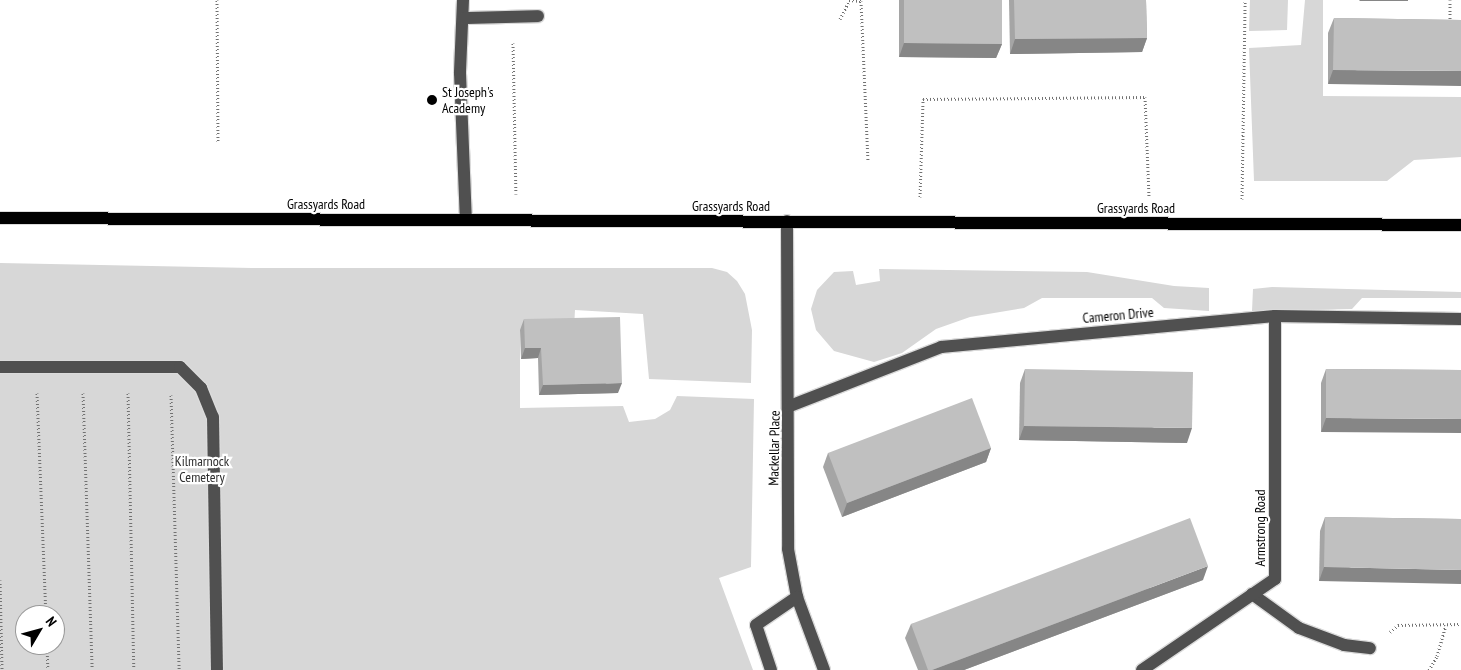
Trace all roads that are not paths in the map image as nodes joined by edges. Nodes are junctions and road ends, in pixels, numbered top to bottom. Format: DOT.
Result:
graph roads {
  1 [pos="463,0"];
  2 [pos="538,16"];
  3 [pos="464,18"];
  4 [pos="0,218"];
  5 [pos="466,220"];
  6 [pos="787,221"];
  7 [pos="1461,225"];
  8 [pos="1275,316"];
  9 [pos="1461,319"];
  10 [pos="0,368"];
  11 [pos="790,406"];
  12 [pos="1252,594"];
  13 [pos="797,597"];
  14 [pos="1370,648"];
  15 [pos="217,670"];
  16 [pos="771,670"];
  17 [pos="824,670"];
  18 [pos="1142,670"];
  1 -- 3 [label="street"];
  2 -- 3 [label="street"];
  3 -- 5 [label="street"];
  4 -- 5 [label="main road, Grassyards Road"];
  5 -- 6 [label="main road, Grassyards Road"];
  6 -- 7 [label="main road, Grassyards Road"];
  6 -- 11 [label="street, Mackellar Place"];
  8 -- 9 [label="street, Cameron Drive"];
  8 -- 11 [label="street, Cameron Drive"];
  8 -- 12 [label="street, Armstrong Road"];
  10 -- 15 [label="street"];
  11 -- 13 [label="street, Mackellar Place"];
  12 -- 14 [label="street"];
  12 -- 18 [label="street, Armstrong Road"];
  13 -- 16 [label="street"];
  13 -- 17 [label="street, Mackellar Place"];
}
